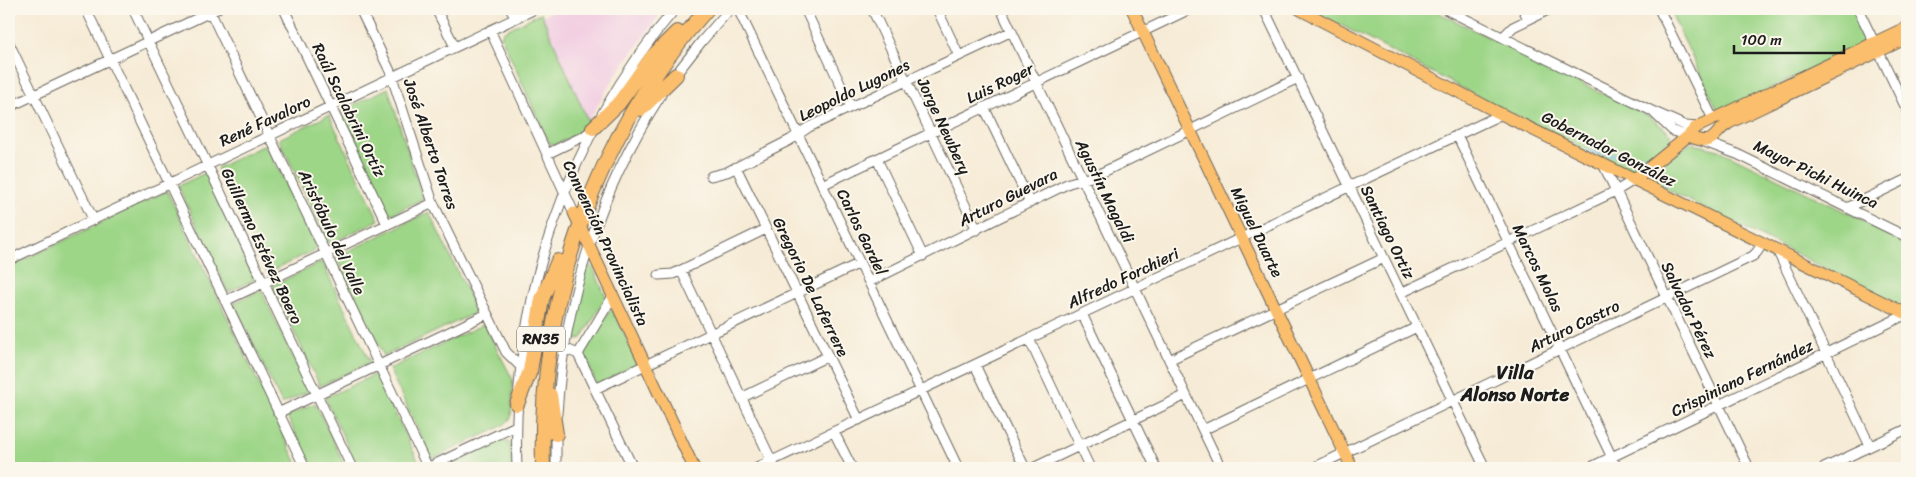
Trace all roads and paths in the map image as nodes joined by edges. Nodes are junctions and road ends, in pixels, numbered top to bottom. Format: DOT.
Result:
graph roads {
  1 [pos="86,9"];
  2 [pos="133,9"];
  3 [pos="284,9"];
  4 [pos="360,9"];
  5 [pos="436,9"];
  6 [pos="511,9"];
  7 [pos="535,9"];
  8 [pos="675,9"];
  9 [pos="695,9"];
  10 [pos="707,9"];
  11 [pos="730,9"];
  12 [pos="738,9"];
  13 [pos="805,9"];
  14 [pos="872,9"];
  15 [pos="936,9"];
  16 [pos="1001,9"];
  17 [pos="1132,9"];
  18 [pos="1190,9"];
  19 [pos="1264,9"];
  20 [pos="1299,9"];
  21 [pos="1445,9"];
  22 [pos="1523,9"];
  23 [pos="1550,9"];
  24 [pos="1659,9"];
  25 [pos="1858,9"];
  26 [pos="212,10"];
  27 [pos="515,18"];
  28 [pos="1528,20"];
  29 [pos="1907,27"];
  30 [pos="490,30"];
  31 [pos="1012,31"];
  32 [pos="1143,31"];
  33 [pos="677,32"];
  34 [pos="1503,37"];
  35 [pos="1907,38"];
  36 [pos="148,41"];
  37 [pos="9,43"];
  38 [pos="455,47"];
  39 [pos="1877,47"];
  40 [pos="959,56"];
  41 [pos="110,59"];
  42 [pos="676,75"];
  43 [pos="392,77"];
  44 [pos="1298,78"];
  45 [pos="906,81"];
  46 [pos="1036,82"];
  47 [pos="34,95"];
  48 [pos="331,106"];
  49 [pos="9,107"];
  50 [pos="851,107"];
  51 [pos="984,108"];
  52 [pos="1650,110"];
  53 [pos="1907,110"];
  54 [pos="1502,114"];
  55 [pos="1713,119"];
  56 [pos="1697,127"];
  57 [pos="594,128"];
  58 [pos="1190,130"];
  59 [pos="1720,131"];
  60 [pos="931,133"];
  61 [pos="798,134"];
  62 [pos="1457,135"];
  63 [pos="270,136"];
  64 [pos="1688,136"];
  65 [pos="1702,140"];
  66 [pos="547,154"];
  67 [pos="1737,154"];
  68 [pos="877,159"];
  69 [pos="1603,164"];
  70 [pos="207,165"];
  71 [pos="736,167"];
  72 [pos="711,176"];
  73 [pos="1907,179"];
  74 [pos="1083,180"];
  75 [pos="1634,180"];
  76 [pos="169,183"];
  77 [pos="822,185"];
  78 [pos="1350,186"];
  79 [pos="594,187"];
  80 [pos="1616,191"];
  81 [pos="565,193"];
  82 [pos="433,203"];
  83 [pos="1030,203"];
  84 [pos="1847,208"];
  85 [pos="93,219"];
  86 [pos="577,219"];
  87 [pos="387,224"];
  88 [pos="766,229"];
  89 [pos="977,230"];
  90 [pos="1907,237"];
  91 [pos="1242,238"];
  92 [pos="1509,242"];
  93 [pos="1762,244"];
  94 [pos="589,246"];
  95 [pos="1778,252"];
  96 [pos="326,253"];
  97 [pos="923,256"];
  98 [pos="1384,258"];
  99 [pos="9,259"];
  100 [pos="558,261"];
  101 [pos="860,263"];
  102 [pos="681,270"];
  103 [pos="659,275"];
  104 [pos="869,282"];
  105 [pos="263,283"];
  106 [pos="1135,288"];
  107 [pos="797,293"];
  108 [pos="1401,293"];
  109 [pos="613,296"];
  110 [pos="1667,297"];
  111 [pos="225,301"];
  112 [pos="557,301"];
  113 [pos="1276,309"];
  114 [pos="487,314"];
  115 [pos="1082,314"];
  116 [pos="1907,314"];
  117 [pos="1417,327"];
  118 [pos="711,334"];
  119 [pos="1029,339"];
  120 [pos="564,348"];
  121 [pos="1560,349"];
  122 [pos="578,354"];
  123 [pos="1826,354"];
  124 [pos="828,356"];
  125 [pos="1169,360"];
  126 [pos="379,365"];
  127 [pos="646,365"];
  128 [pos="975,365"];
  129 [pos="520,366"];
  130 [pos="1309,379"];
  131 [pos="595,390"];
  132 [pos="921,390"];
  133 [pos="317,395"];
  134 [pos="1186,395"];
  135 [pos="741,398"];
  136 [pos="1453,401"];
  137 [pos="517,404"];
  138 [pos="1719,406"];
  139 [pos="278,413"];
  140 [pos="859,420"];
  141 [pos="1133,420"];
  142 [pos="516,426"];
  143 [pos="1907,429"];
  144 [pos="1203,430"];
  145 [pos="834,432"];
  146 [pos="556,434"];
  147 [pos="1080,446"];
  148 [pos="1870,446"];
  149 [pos="1345,453"];
  150 [pos="1612,457"];
  151 [pos="774,465"];
  152 [pos="629,467"];
  153 [pos="305,468"];
  154 [pos="352,468"];
  155 [pos="428,468"];
  156 [pos="517,468"];
  157 [pos="534,468"];
  158 [pos="542,468"];
  159 [pos="556,468"];
  160 [pos="694,468"];
  161 [pos="757,468"];
  162 [pos="852,468"];
  163 [pos="958,468"];
  164 [pos="1025,468"];
  165 [pos="1033,468"];
  166 [pos="1090,468"];
  167 [pos="1156,468"];
  168 [pos="1221,468"];
  169 [pos="1313,468"];
  170 [pos="1352,468"];
  171 [pos="1485,468"];
  172 [pos="1589,468"];
  173 [pos="1618,468"];
  174 [pos="1749,468"];
  175 [pos="1824,468"];
  1 -- 41 [label="street"];
  2 -- 36 [label="street, Guillermo Estévez Boero"];
  3 -- 48 [label="street, Raúl Scalabrini Ortíz"];
  4 -- 43 [label="street, José Alberto Torres"];
  5 -- 38 [label="street"];
  6 -- 27 [label="street"];
  7 -- 27 [label="street, René Favaloro"];
  8 -- 57 [label="street"];
  9 -- 33 [label="highway, RN35"];
  10 -- 79 [label="highway, RN35"];
  11 -- 42 [label="street"];
  12 -- 61 [label="street, Carlos Gardel"];
  13 -- 50 [label="street"];
  14 -- 45 [label="street, Jorge Newbery"];
  15 -- 40 [label="street"];
  16 -- 31 [label="street, Agustín Magaldi"];
  17 -- 32 [label="main road, Miguel Duarte"];
  18 -- 32 [label="street, Luis Roger"];
  19 -- 44 [label="street, Santiago Ortiz"];
  20 -- 54 [label="main road, Gobernador González"];
  21 -- 34 [label="street, Mayor Pichi Huinca"];
  22 -- 28 [label="street"];
  23 -- 28 [label="street"];
  24 -- 55 [label="street"];
  25 -- 39 [label="street"];
  26 -- 36 [label="street"];
  26 -- 63 [label="street, Aristóbulo del Valle"];
  27 -- 30 [label="street, René Favaloro"];
  28 -- 34 [label="street"];
  29 -- 39 [label="main road"];
  30 -- 38 [label="street, René Favaloro"];
  30 -- 66 [label="street, Convención Provincialista"];
  31 -- 40 [label="street, Leopoldo Lugones"];
  31 -- 46 [label="street, Agustín Magaldi"];
  32 -- 46 [label="street, Luis Roger"];
  32 -- 58 [label="main road, Miguel Duarte"];
  33 -- 57 [label="highway"];
  33 -- 86 [label="highway, RN35"];
  34 -- 52 [label="street, Mayor Pichi Huinca"];
  35 -- 39 [label="main road"];
  36 -- 41 [label="street"];
  36 -- 70 [label="street, Guillermo Estévez Boero"];
  37 -- 47 [label="street"];
  38 -- 43 [label="street, René Favaloro"];
  39 -- 53 [label="street"];
  39 -- 55 [label="main road"];
  39 -- 59 [label="main road"];
  40 -- 45 [label="street, Leopoldo Lugones"];
  41 -- 47 [label="street"];
  41 -- 76 [label="street"];
  42 -- 79 [label="highway"];
  42 -- 94 [label="street"];
  43 -- 48 [label="street, René Favaloro"];
  43 -- 82 [label="street, José Alberto Torres"];
  44 -- 58 [label="street, Arturo Guevara"];
  44 -- 78 [label="street, Santiago Ortiz"];
  45 -- 50 [label="street, Leopoldo Lugones"];
  45 -- 60 [label="street, Jorge Newbery"];
  46 -- 51 [label="street, Luis Roger"];
  46 -- 74 [label="street, Agustín Magaldi"];
  47 -- 49 [label="street"];
  47 -- 85 [label="street"];
  48 -- 63 [label="street, René Favaloro"];
  48 -- 87 [label="street, Raúl Scalabrini Ortíz"];
  50 -- 61 [label="street, Leopoldo Lugones"];
  51 -- 60 [label="street, Luis Roger"];
  51 -- 83 [label="street"];
  52 -- 56 [label="street, Mayor Pichi Huinca"];
  52 -- 64 [label="street, Mayor Pichi Huinca"];
  54 -- 62 [label="street, Alfredo Forchieri"];
  54 -- 69 [label="main road, Gobernador González"];
  55 -- 56 [label="main road"];
  55 -- 59 [label="main road"];
  56 -- 64 [label="main road"];
  57 -- 66 [label="street"];
  57 -- 81 [label="street"];
  58 -- 74 [label="street, Arturo Guevara"];
  58 -- 91 [label="main road, Miguel Duarte"];
  59 -- 65 [label="main road"];
  59 -- 67 [label="street, Mayor Pichi Huinca"];
  60 -- 68 [label="street, Luis Roger"];
  60 -- 89 [label="street, Jorge Newbery"];
  61 -- 71 [label="street, Leopoldo Lugones"];
  61 -- 77 [label="street, Carlos Gardel"];
  62 -- 78 [label="street, Alfredo Forchieri"];
  62 -- 92 [label="street, Marcos Molas"];
  63 -- 70 [label="street, René Favaloro"];
  63 -- 96 [label="street, Aristóbulo del Valle"];
  64 -- 65 [label="main road, Mayor Pichi Huinca"];
  64 -- 75 [label="main road"];
  65 -- 67 [label="street, Mayor Pichi Huinca"];
  66 -- 81 [label="street, Convención Provincialista"];
  67 -- 84 [label="street, Mayor Pichi Huinca"];
  68 -- 77 [label="street, Luis Roger"];
  68 -- 97 [label="street"];
  69 -- 75 [label="main road, Gobernador González"];
  69 -- 80 [label="street, Salvador Pérez"];
  70 -- 76 [label="street, René Favaloro"];
  70 -- 105 [label="street, Guillermo Estévez Boero"];
  71 -- 72 [label="street, Leopoldo Lugones"];
  71 -- 88 [label="street, Gregorio De Laferrere"];
  73 -- 84 [label="street"];
  74 -- 83 [label="street, Arturo Guevara"];
  74 -- 106 [label="street, Agustín Magaldi"];
  75 -- 80 [label="street"];
  75 -- 93 [label="main road, Gobernador González"];
  76 -- 85 [label="street, René Favaloro"];
  76 -- 111 [label="street"];
  77 -- 101 [label="street, Carlos Gardel"];
  78 -- 91 [label="street, Alfredo Forchieri"];
  78 -- 98 [label="street, Santiago Ortiz"];
  79 -- 86 [label="highway, RN35"];
  80 -- 92 [label="street"];
  80 -- 110 [label="street, Salvador Pérez"];
  81 -- 86 [label="street, Convención Provincialista"];
  81 -- 129 [label="street"];
  82 -- 87 [label="street"];
  82 -- 114 [label="street, José Alberto Torres"];
  83 -- 89 [label="street, Arturo Guevara"];
  84 -- 90 [label="street, Mayor Pichi Huinca"];
  85 -- 99 [label="street, René Favaloro"];
  86 -- 94 [label="main road, Convención Provincialista"];
  86 -- 100 [label="highway, RN35"];
  86 -- 112 [label="highway, RN35"];
  87 -- 96 [label="street"];
  88 -- 102 [label="street"];
  88 -- 107 [label="street, Gregorio De Laferrere"];
  89 -- 97 [label="street, Arturo Guevara"];
  91 -- 106 [label="street, Alfredo Forchieri"];
  91 -- 113 [label="main road, Miguel Duarte"];
  92 -- 108 [label="street"];
  92 -- 121 [label="street, Marcos Molas"];
  93 -- 95 [label="main road, Gobernador González"];
  93 -- 110 [label="street, Arturo Castro"];
  94 -- 109 [label="main road, Convención Provincialista"];
  94 -- 120 [label="street"];
  95 -- 116 [label="main road, Gobernador González"];
  95 -- 123 [label="street"];
  96 -- 105 [label="street"];
  96 -- 126 [label="street, Aristóbulo del Valle"];
  97 -- 104 [label="street, Arturo Guevara"];
  98 -- 108 [label="street, Santiago Ortiz"];
  98 -- 113 [label="street"];
  100 -- 137 [label="highway"];
  100 -- 157 [label="highway, RN35"];
  101 -- 104 [label="street, Carlos Gardel"];
  101 -- 107 [label="street"];
  102 -- 103 [label="street"];
  102 -- 118 [label="street"];
  104 -- 132 [label="street, Carlos Gardel"];
  105 -- 111 [label="street"];
  105 -- 133 [label="street, Guillermo Estévez Boero"];
  106 -- 115 [label="street, Alfredo Forchieri"];
  106 -- 125 [label="street, Agustín Magaldi"];
  107 -- 118 [label="street"];
  107 -- 124 [label="street, Gregorio De Laferrere"];
  108 -- 117 [label="street, Santiago Ortiz"];
  109 -- 122 [label="street"];
  109 -- 127 [label="main road, Convención Provincialista"];
  110 -- 121 [label="street, Arturo Castro"];
  110 -- 138 [label="street, Salvador Pérez"];
  111 -- 139 [label="street"];
  112 -- 146 [label="highway"];
  112 -- 158 [label="highway, RN35"];
  113 -- 125 [label="street"];
  113 -- 130 [label="main road, Miguel Duarte"];
  114 -- 126 [label="street"];
  114 -- 129 [label="street, José Alberto Torres"];
  115 -- 119 [label="street, Alfredo Forchieri"];
  115 -- 141 [label="street"];
  116 -- 123 [label="street, Crispiniano Fernández"];
  117 -- 130 [label="street"];
  117 -- 136 [label="street, Santiago Ortiz"];
  118 -- 127 [label="street"];
  118 -- 135 [label="street"];
  119 -- 128 [label="street, Alfredo Forchieri"];
  119 -- 147 [label="street"];
  120 -- 122 [label="street"];
  120 -- 146 [label="street"];
  121 -- 136 [label="street, Arturo Castro"];
  121 -- 150 [label="street, Marcos Molas"];
  122 -- 131 [label="street"];
  123 -- 138 [label="street, Crispiniano Fernández"];
  123 -- 148 [label="street"];
  124 -- 135 [label="street"];
  124 -- 140 [label="street, Gregorio De Laferrere"];
  125 -- 134 [label="street, Agustín Magaldi"];
  126 -- 133 [label="street"];
  126 -- 155 [label="street, Aristóbulo del Valle"];
  127 -- 131 [label="street"];
  127 -- 160 [label="main road, Convención Provincialista"];
  128 -- 132 [label="street, Alfredo Forchieri"];
  128 -- 164 [label="street"];
  129 -- 137 [label="street"];
  130 -- 144 [label="street"];
  130 -- 149 [label="main road, Miguel Duarte"];
  131 -- 152 [label="street"];
  132 -- 140 [label="street, Alfredo Forchieri"];
  132 -- 163 [label="street, Carlos Gardel"];
  133 -- 139 [label="street"];
  133 -- 154 [label="street, Guillermo Estévez Boero"];
  134 -- 141 [label="street"];
  134 -- 144 [label="street, Agustín Magaldi"];
  135 -- 151 [label="street"];
  136 -- 149 [label="street, Arturo Castro"];
  136 -- 171 [label="street, Santiago Ortiz"];
  137 -- 142 [label="street"];
  138 -- 150 [label="street, Crispiniano Fernández"];
  138 -- 174 [label="street, Salvador Pérez"];
  139 -- 153 [label="street"];
  140 -- 145 [label="street, Alfredo Forchieri"];
  141 -- 147 [label="street"];
  141 -- 167 [label="street"];
  142 -- 155 [label="street"];
  142 -- 156 [label="street"];
  143 -- 148 [label="street"];
  144 -- 168 [label="street, Agustín Magaldi"];
  145 -- 151 [label="street, Alfredo Forchieri"];
  145 -- 162 [label="street"];
  146 -- 159 [label="street"];
  147 -- 165 [label="street"];
  147 -- 166 [label="street"];
  148 -- 175 [label="street"];
  149 -- 169 [label="street, Arturo Castro"];
  149 -- 170 [label="main road, Miguel Duarte"];
  150 -- 172 [label="street, Crispiniano Fernández"];
  150 -- 173 [label="street, Marcos Molas"];
  151 -- 161 [label="street, Alfredo Forchieri"];
}
